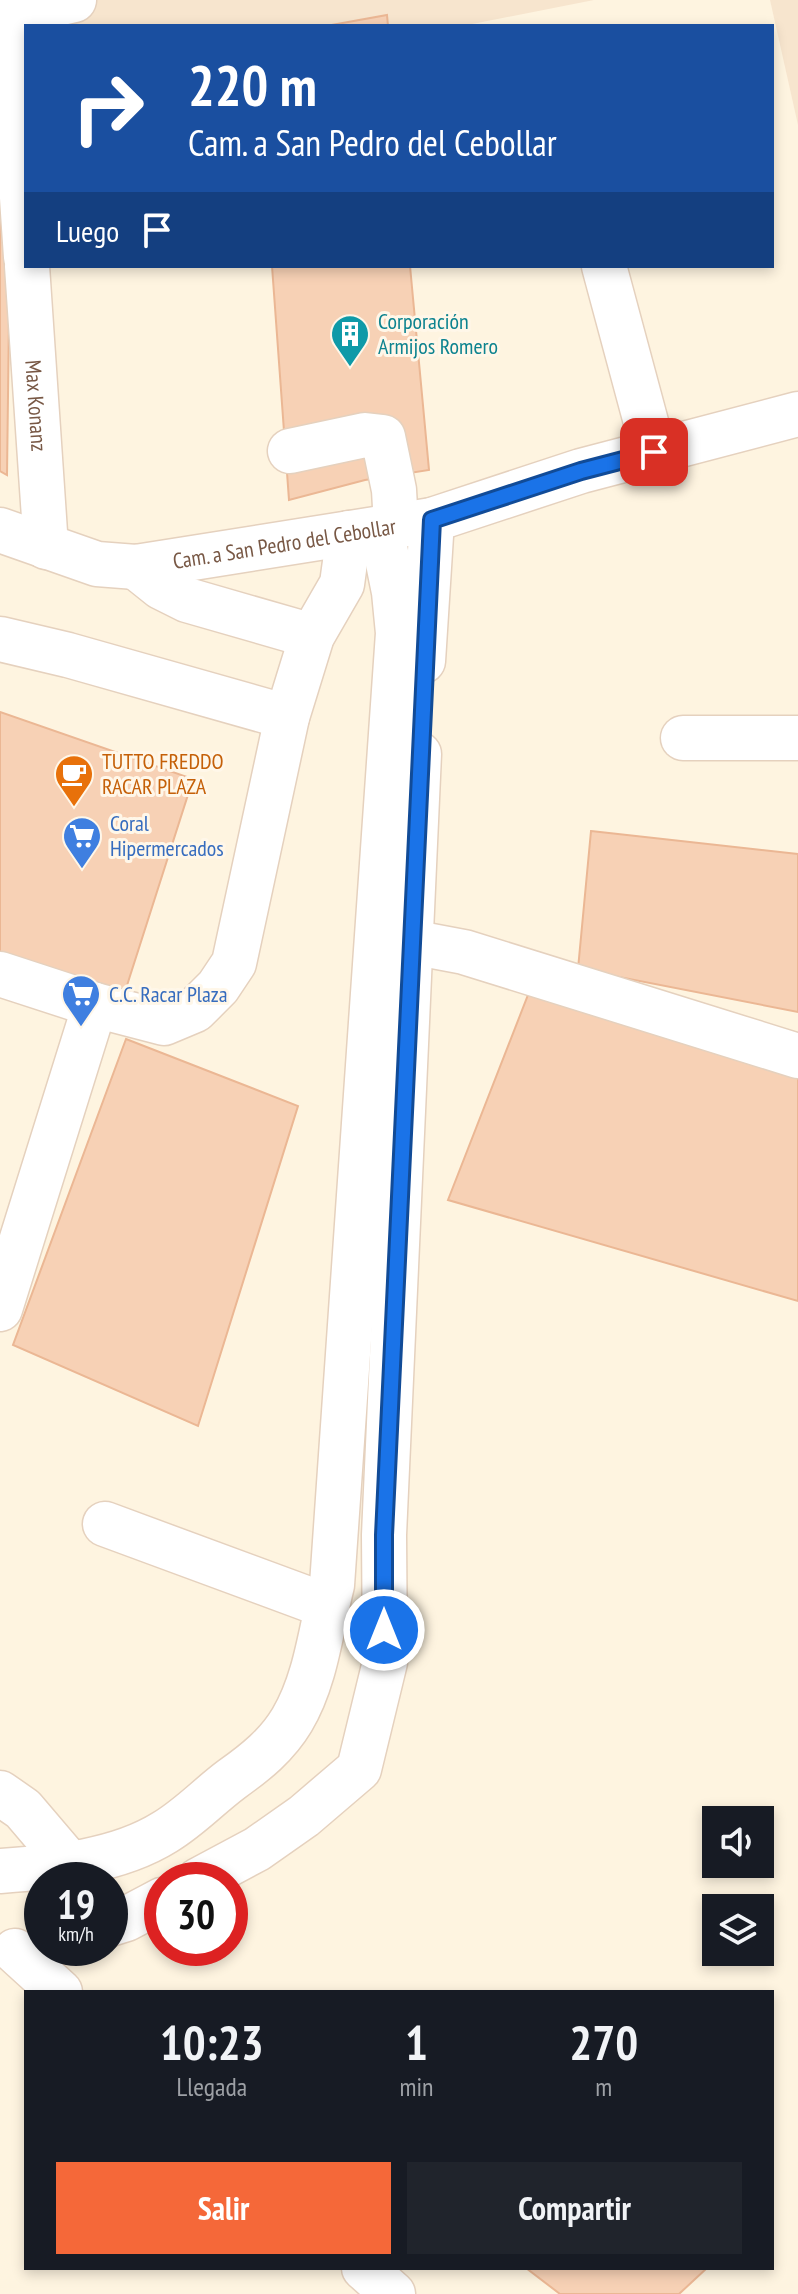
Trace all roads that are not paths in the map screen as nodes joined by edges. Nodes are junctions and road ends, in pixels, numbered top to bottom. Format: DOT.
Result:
graph roads {
  1 [pos="74,0"];
  2 [pos="12,7"];
  3 [pos="24,227"];
  4 [pos="27,268"];
  5 [pos="605,268"];
  6 [pos="798,414"];
  7 [pos="290,451"];
  8 [pos="654,452"];
  9 [pos="389,526"];
  10 [pos="0,530"];
  11 [pos="46,547"];
  12 [pos="136,567"];
  13 [pos="312,636"];
  14 [pos="0,639"];
  15 [pos="287,717"];
  16 [pos="683,738"];
  17 [pos="798,738"];
  18 [pos="411,942"];
  19 [pos="0,974"];
  20 [pos="95,1005"];
  21 [pos="798,1056"];
  22 [pos="0,1309"];
  23 [pos="105,1524"];
  24 [pos="327,1606"];
  25 [pos="0,1793"];
  26 [pos="68,1862"];
  27 [pos="74,1862"];
  28 [pos="233,1862"];
  29 [pos="24,1868"];
  30 [pos="0,1871"];
  31 [pos="19,1947"];
  32 [pos="58,1990"];
  33 [pos="366,2270"];
  34 [pos="393,2294"];
  1 -- 2 [label="street"];
  2 -- 3 [label="street"];
  4 -- 11 [label="street, Max Konanz"];
  5 -- 8 [label="street"];
  6 -- 8 [label="street, Cam. a San Pedro del Cebollar"];
  7 -- 9 [label="street"];
  8 -- 9 [label="street, Cam. a San Pedro del Cebollar"];
  9 -- 12 [label="street, Cam. a San Pedro del Cebollar"];
  9 -- 13 [label="street"];
  9 -- 18 [label="street"];
  9 -- 24 [label="street"];
  10 -- 11 [label="street, Cam. a San Pedro del Cebollar"];
  11 -- 12 [label="street, Cam. a San Pedro del Cebollar"];
  12 -- 13 [label="street"];
  13 -- 15 [label="street"];
  14 -- 15 [label="street"];
  15 -- 20 [label="street"];
  16 -- 17 [label="street"];
  18 -- 21 [label="street"];
  18 -- 28 [label="street"];
  19 -- 20 [label="street"];
  20 -- 22 [label="street"];
  23 -- 24 [label="street"];
  24 -- 27 [label="street"];
  25 -- 26 [label="street"];
  29 -- 30 [label="street"];
  31 -- 32 [label="street"];
  33 -- 34 [label="street"];
}
